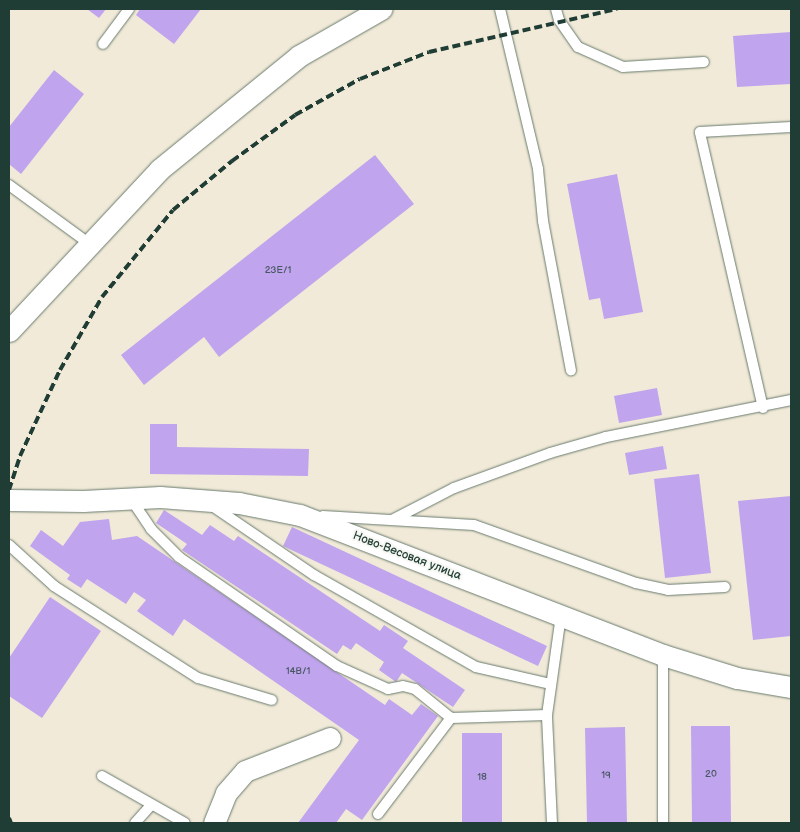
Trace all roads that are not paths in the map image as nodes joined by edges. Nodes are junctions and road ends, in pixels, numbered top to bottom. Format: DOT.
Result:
graph roads {
  1 [pos="129,9"];
  2 [pos="381,9"];
  3 [pos="500,9"];
  4 [pos="556,9"];
  5 [pos="102,44"];
  6 [pos="704,62"];
  7 [pos="791,126"];
  8 [pos="9,184"];
  9 [pos="90,244"];
  10 [pos="9,331"];
  11 [pos="571,370"];
  12 [pos="791,400"];
  13 [pos="763,408"];
  14 [pos="131,499"];
  15 [pos="9,500"];
  16 [pos="207,501"];
  17 [pos="300,515"];
  18 [pos="391,520"];
  19 [pos="9,545"];
  20 [pos="725,587"];
  21 [pos="561,616"];
  22 [pos="663,655"];
  23 [pos="551,684"];
  24 [pos="791,687"];
  25 [pos="272,700"];
  26 [pos="547,715"];
  27 [pos="451,718"];
  28 [pos="330,738"];
  29 [pos="102,776"];
  30 [pos="151,805"];
  31 [pos="378,814"];
  32 [pos="135,823"];
  33 [pos="185,823"];
  34 [pos="214,823"];
  35 [pos="552,823"];
  36 [pos="663,823"];
  1 -- 5 [label="lane"];
  2 -- 9 [label="street"];
  3 -- 11 [label="lane"];
  4 -- 6 [label="lane"];
  7 -- 13 [label="lane"];
  8 -- 9 [label="lane"];
  9 -- 10 [label="street"];
  12 -- 13 [label="lane"];
  13 -- 18 [label="lane"];
  14 -- 15 [label="street, Ново-Весовая улица"];
  14 -- 16 [label="street, Ново-Весовая улица"];
  14 -- 27 [label="lane"];
  16 -- 17 [label="street, Ново-Весовая улица"];
  16 -- 23 [label="lane"];
  17 -- 18 [label="lane"];
  17 -- 21 [label="street, Ново-Весовая улица"];
  18 -- 20 [label="lane"];
  19 -- 25 [label="lane"];
  21 -- 22 [label="street, Ново-Весовая улица"];
  21 -- 23 [label="lane"];
  22 -- 24 [label="street, Ново-Весовая улица"];
  22 -- 36 [label="lane"];
  23 -- 26 [label="lane"];
  26 -- 27 [label="lane"];
  26 -- 35 [label="lane"];
  27 -- 31 [label="lane"];
  28 -- 34 [label="street"];
  29 -- 30 [label="lane"];
  30 -- 32 [label="lane"];
  30 -- 33 [label="lane"];
}
